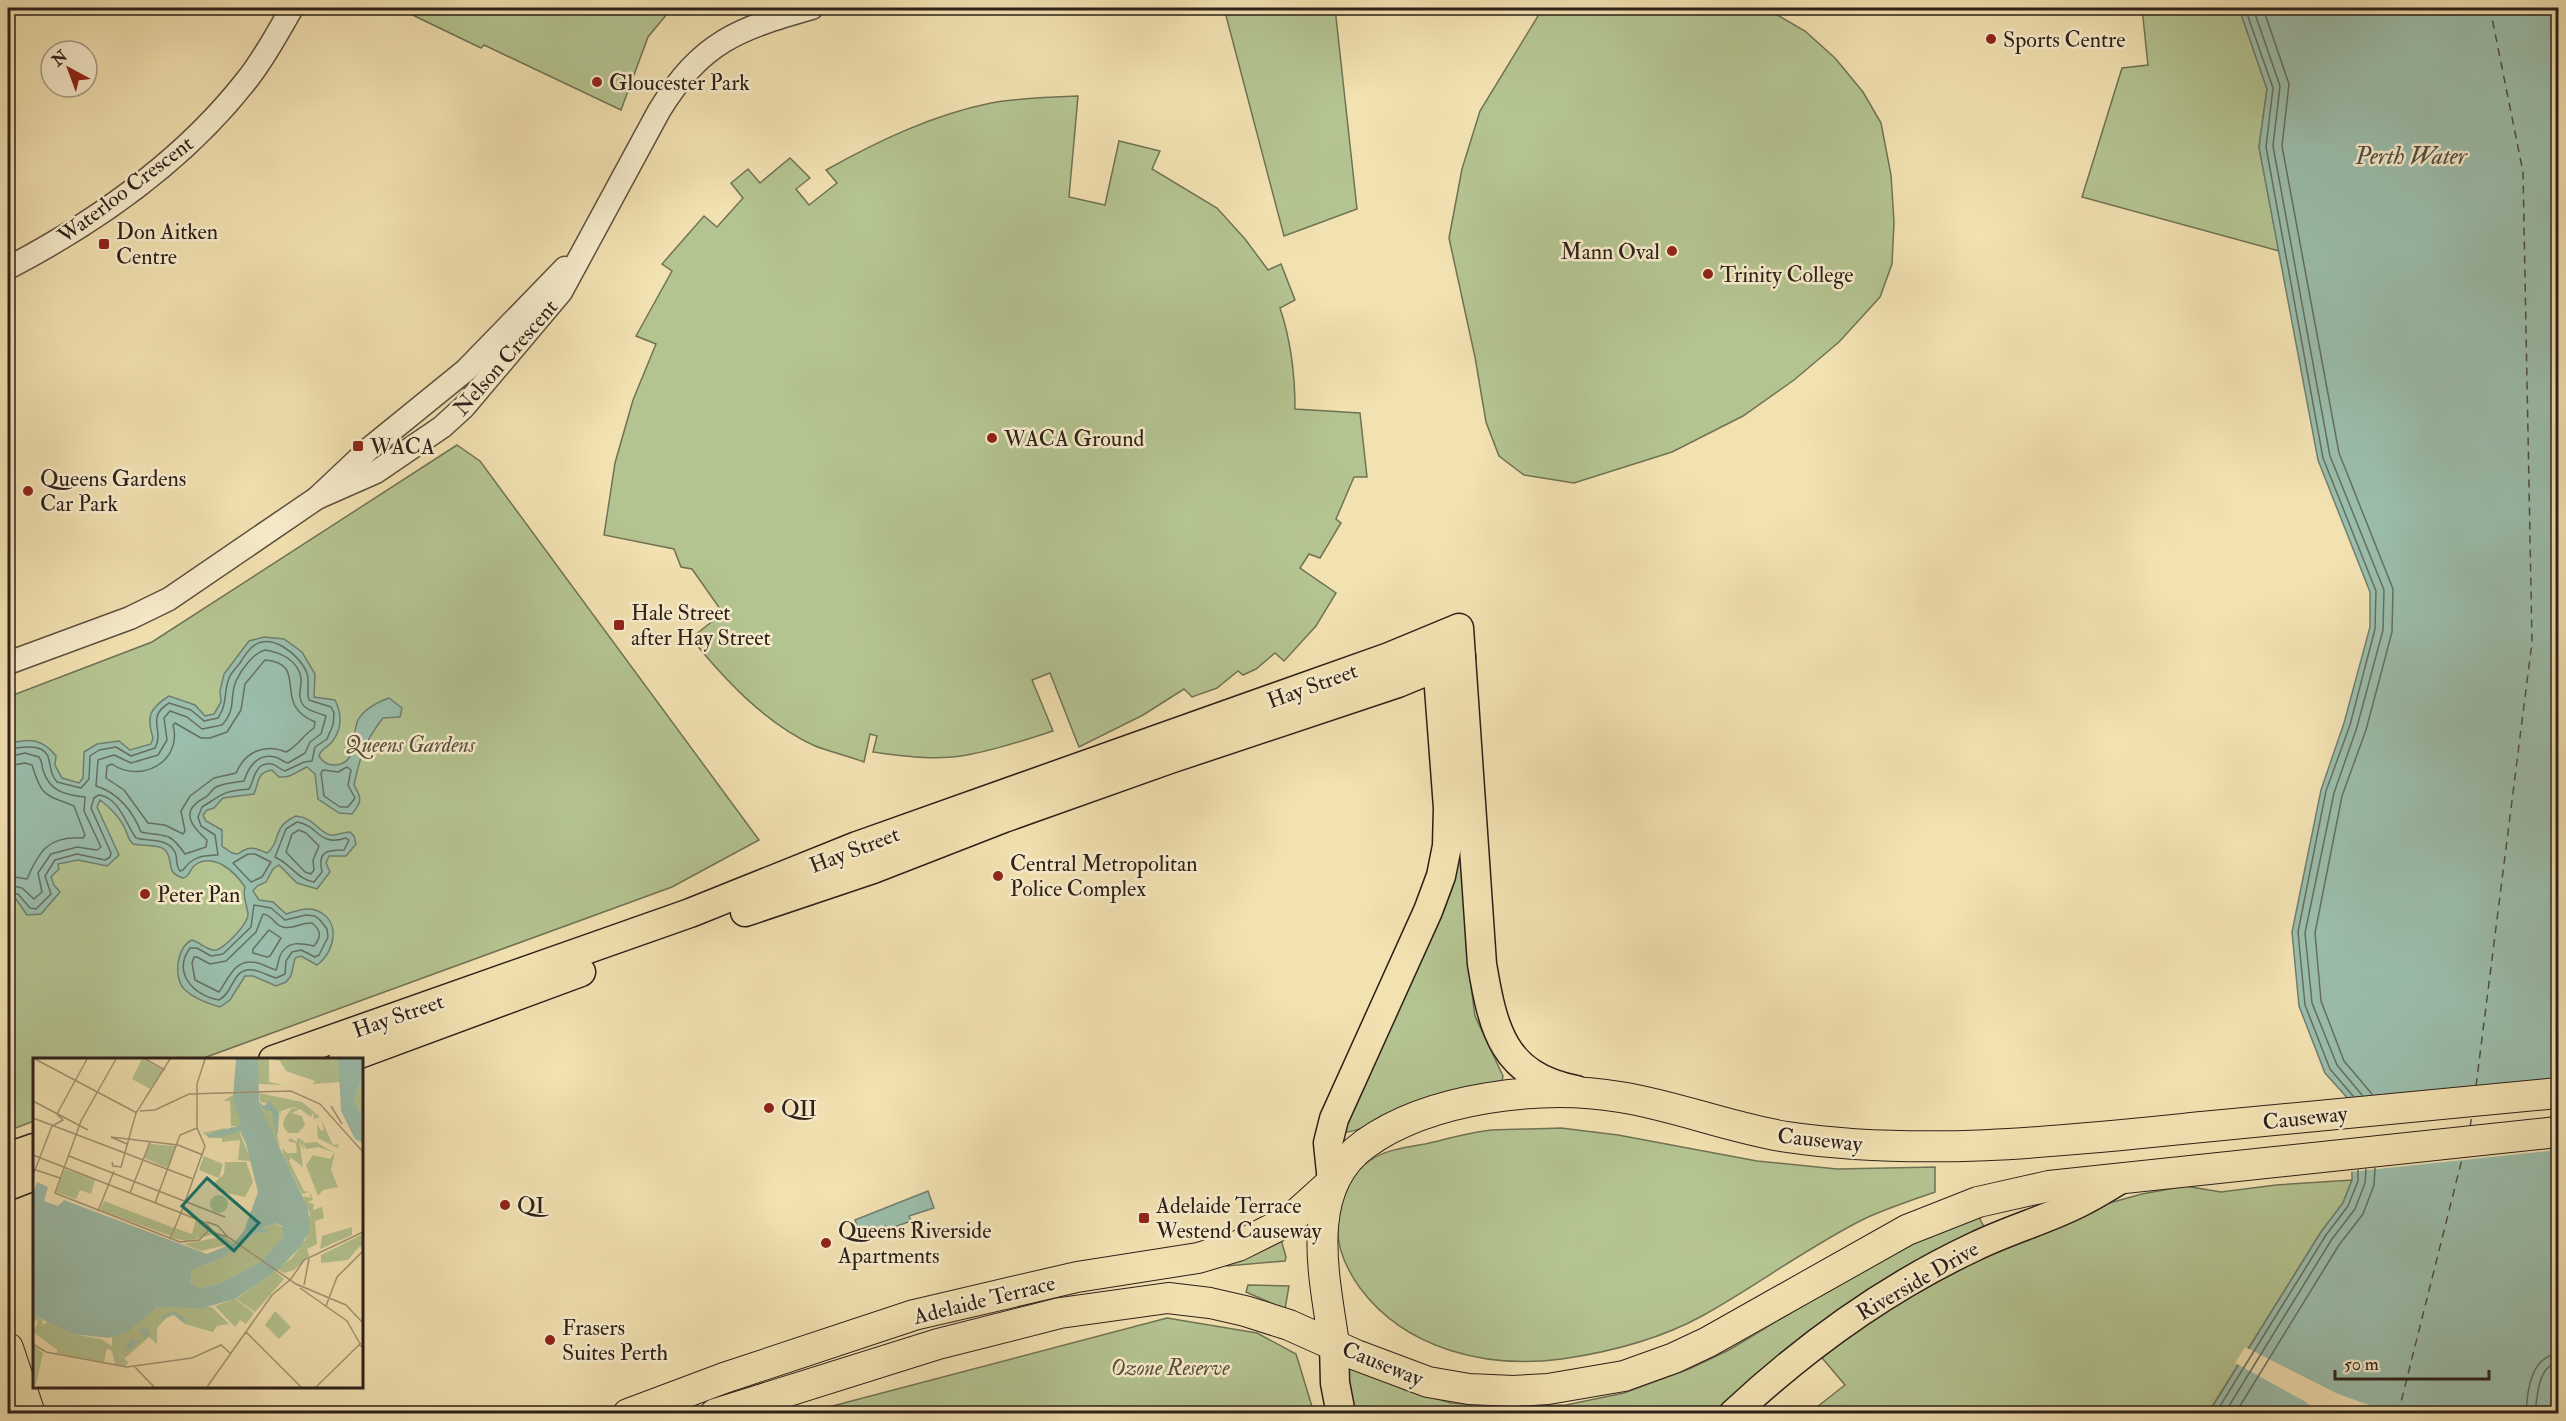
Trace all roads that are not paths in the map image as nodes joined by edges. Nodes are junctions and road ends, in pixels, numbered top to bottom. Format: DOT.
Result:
graph roads {
  1 [pos="292,8"];
  2 [pos="812,8"];
  3 [pos="8,268"];
  4 [pos="1449,662"];
  5 [pos="8,663"];
  6 [pos="276,1058"];
  7 [pos="346,1058"];
  8 [pos="1592,1093"];
  9 [pos="2559,1093"];
  10 [pos="2559,1132"];
  11 [pos="33,1148"];
  12 [pos="8,1157"];
  13 [pos="33,1176"];
  14 [pos="2121,1179"];
  15 [pos="1332,1182"];
  16 [pos="8,1186"];
  17 [pos="1334,1344"];
  18 [pos="8,1348"];
  19 [pos="30,1413"];
  20 [pos="628,1413"];
  21 [pos="715,1413"];
  22 [pos="1341,1413"];
  23 [pos="1733,1413"];
  1 -- 3 [label="street, Waterloo Crescent"];
  2 -- 5 [label="street, Nelson Crescent"];
  4 -- 6 [label="main road, Hay Street"];
  4 -- 7 [label="main road, Hay Street"];
  4 -- 8 [label="main road, Hay Street"];
  4 -- 15 [label="main road, Hay Street"];
  8 -- 9 [label="highway, Causeway"];
  8 -- 15 [label="highway, Causeway"];
  10 -- 14 [label="highway, Causeway"];
  11 -- 12 [label="main road"];
  13 -- 16 [label="main road"];
  14 -- 17 [label="highway, Causeway"];
  14 -- 23 [label="main road, Riverside Drive"];
  15 -- 17 [label="highway, Causeway"];
  15 -- 20 [label="highway, Adelaide Terrace"];
  17 -- 21 [label="highway, Adelaide Terrace"];
  17 -- 22 [label="main road"];
  18 -- 19 [label="highway"];
}
